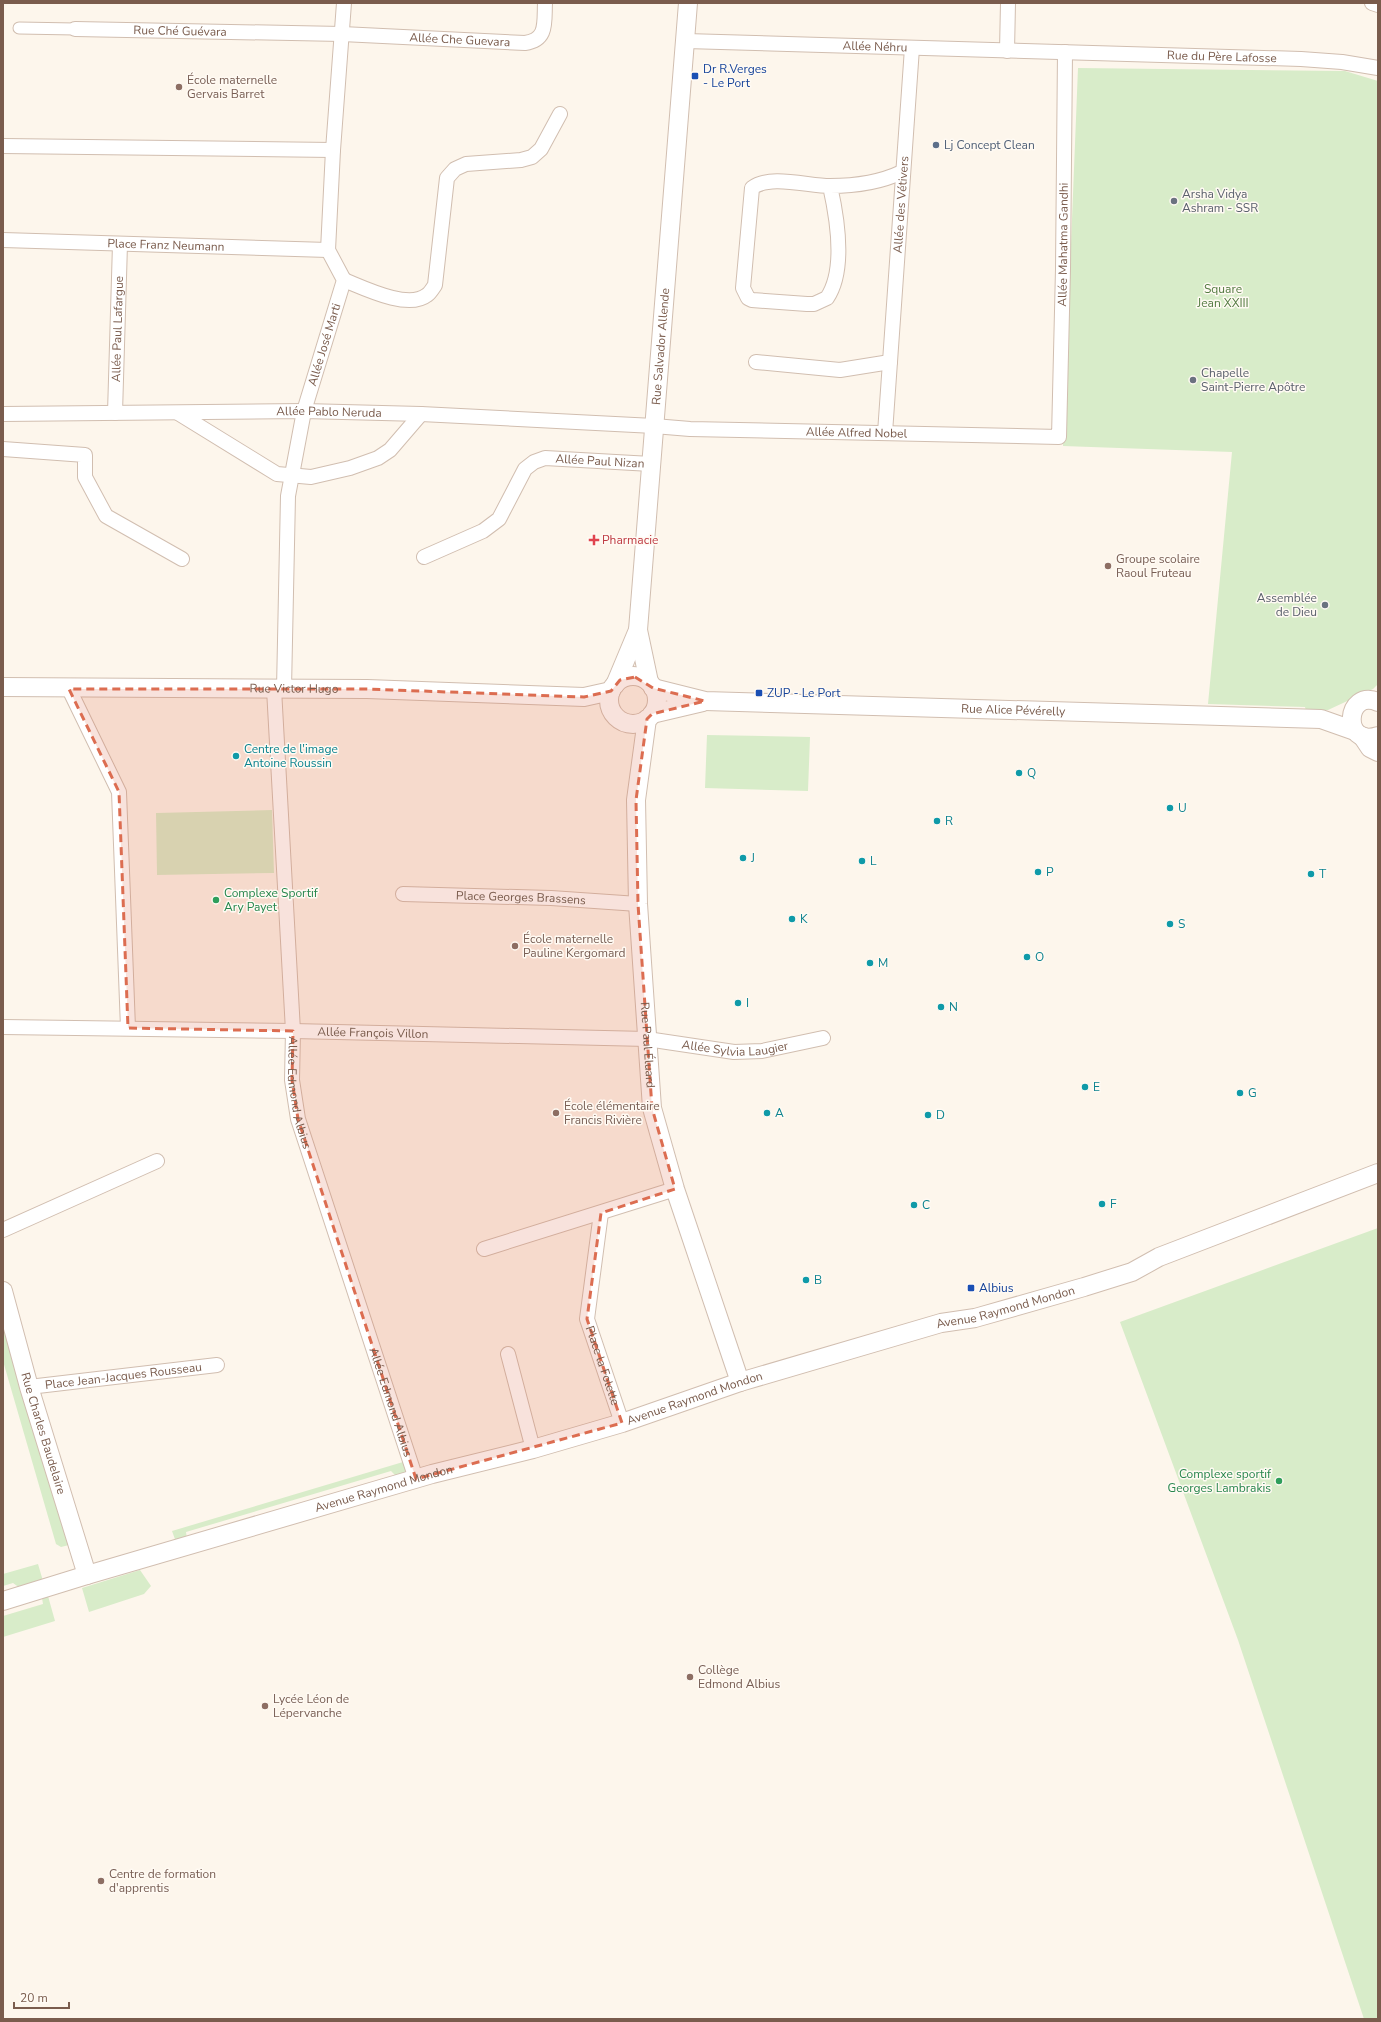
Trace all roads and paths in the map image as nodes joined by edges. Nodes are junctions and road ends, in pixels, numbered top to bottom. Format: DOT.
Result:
graph roads {
  1 [pos="344,3"];
  2 [pos="545,3"];
  3 [pos="688,3"];
  4 [pos="1008,3"];
  5 [pos="1372,3"];
  6 [pos="1378,4"];
  7 [pos="18,28"];
  8 [pos="75,29"];
  9 [pos="342,34"];
  10 [pos="686,41"];
  11 [pos="912,48"];
  12 [pos="1006,51"];
  13 [pos="1065,52"];
  14 [pos="1378,68"];
  15 [pos="560,114"];
  16 [pos="3,146"];
  17 [pos="333,150"];
  18 [pos="902,172"];
  19 [pos="830,186"];
  20 [pos="3,240"];
  21 [pos="120,244"];
  22 [pos="328,250"];
  23 [pos="344,280"];
  24 [pos="756,362"];
  25 [pos="890,362"];
  26 [pos="304,411"];
  27 [pos="178,412"];
  28 [pos="115,413"];
  29 [pos="3,414"];
  30 [pos="421,414"];
  31 [pos="654,426"];
  32 [pos="885,433"];
  33 [pos="1059,437"];
  34 [pos="3,449"];
  35 [pos="651,464"];
  36 [pos="292,476"];
  37 [pos="424,557"];
  38 [pos="182,559"];
  39 [pos="638,630"];
  40 [pos="651,685"];
  41 [pos="3,687"];
  42 [pos="613,688"];
  43 [pos="69,689"];
  44 [pos="279,689"];
  45 [pos="1369,700"];
  46 [pos="705,701"];
  47 [pos="649,717"];
  48 [pos="1321,719"];
  49 [pos="1365,734"];
  50 [pos="1378,752"];
  51 [pos="403,894"];
  52 [pos="638,904"];
  53 [pos="3,1028"];
  54 [pos="128,1028"];
  55 [pos="293,1031"];
  56 [pos="822,1038"];
  57 [pos="647,1039"];
  58 [pos="157,1161"];
  59 [pos="1378,1173"];
  60 [pos="675,1189"];
  61 [pos="601,1213"];
  62 [pos="3,1230"];
  63 [pos="484,1249"];
  64 [pos="3,1291"];
  65 [pos="508,1354"];
  66 [pos="217,1364"];
  67 [pos="740,1382"];
  68 [pos="29,1387"];
  69 [pos="622,1423"];
  70 [pos="533,1449"];
  71 [pos="416,1479"];
  72 [pos="87,1574"];
  73 [pos="3,1601"];
  1 -- 9 [label="street"];
  2 -- 9 [label="street, Allée Che Guevara"];
  3 -- 10 [label="street, Rue Salvador Allende"];
  4 -- 12 [label="street"];
  5 -- 6 [label="street"];
  7 -- 8 [label="street, Rue Ché Guévara"];
  8 -- 9 [label="street, Rue Ché Guévara"];
  9 -- 17 [label="street"];
  10 -- 11 [label="street, Allée Néhru"];
  10 -- 31 [label="street, Rue Salvador Allende"];
  11 -- 12 [label="street, Allée Néhru"];
  11 -- 18 [label="street, Allée des Vétivers"];
  12 -- 13 [label="street, Allée Néhru"];
  13 -- 14 [label="street, Rue du Père Lafosse"];
  13 -- 33 [label="street, Allée Mahatma Gandhi"];
  15 -- 23 [label="street"];
  16 -- 17 [label="street"];
  17 -- 22 [label="street"];
  18 -- 19 [label="street"];
  18 -- 25 [label="street, Allée des Vétivers"];
  19 -- 19 [label="street"];
  20 -- 21 [label="street, Place Franz Neumann"];
  21 -- 22 [label="street, Place Franz Neumann"];
  21 -- 28 [label="street, Allée Paul Lafargue"];
  22 -- 23 [label="street"];
  23 -- 26 [label="street, Allée José Marti"];
  24 -- 25 [label="street"];
  25 -- 32 [label="street, Allée des Vétivers"];
  26 -- 27 [label="street, Allée Pablo Neruda"];
  26 -- 30 [label="street, Allée Pablo Neruda"];
  26 -- 36 [label="street, Allée José Marti"];
  27 -- 28 [label="street, Allée Pablo Neruda"];
  27 -- 36 [label="street"];
  28 -- 29 [label="street, Allée Pablo Neruda"];
  30 -- 31 [label="street, Allée Pablo Neruda"];
  30 -- 36 [label="street"];
  31 -- 32 [label="street, Allée Alfred Nobel"];
  31 -- 35 [label="street, Rue Salvador Allende"];
  32 -- 33 [label="street, Allée Alfred Nobel"];
  34 -- 38 [label="street"];
  35 -- 37 [label="street, Allée Paul Nizan"];
  35 -- 39 [label="street, Rue Salvador Allende"];
  36 -- 44 [label="street, Allée José Marti"];
  39 -- 40 [label="street"];
  39 -- 42 [label="street, Rue Salvador Allende"];
  40 -- 42 [label="street"];
  40 -- 46 [label="street, Rue Alice Pévérelly"];
  40 -- 47 [label="street"];
  41 -- 43 [label="street, Rue Victor Hugo"];
  42 -- 44 [label="street, Rue Victor Hugo"];
  42 -- 47 [label="street"];
  43 -- 44 [label="street, Rue Victor Hugo"];
  43 -- 54 [label="street"];
  44 -- 55 [label="street, Allée Edmond Albius"];
  45 -- 48 [label="street, Rue Alice Pévérelly"];
  45 -- 49 [label="street"];
  46 -- 47 [label="street, Rue Alice Pévérelly"];
  46 -- 48 [label="street, Rue Alice Pévérelly"];
  47 -- 52 [label="street, Rue Paul Éluard"];
  48 -- 49 [label="street, Rue Alice Pévérelly"];
  49 -- 50 [label="street"];
  51 -- 52 [label="street, Place Georges Brassens"];
  52 -- 57 [label="street, Rue Paul Éluard"];
  53 -- 54 [label="street, Allée François Villon"];
  54 -- 55 [label="street, Allée François Villon"];
  55 -- 57 [label="street, Allée François Villon"];
  55 -- 71 [label="street, Allée Edmond Albius"];
  56 -- 57 [label="street, Allée Sylvia Laugier"];
  57 -- 60 [label="street, Rue Paul Éluard"];
  58 -- 62 [label="street"];
  59 -- 67 [label="street, Avenue Raymond Mondon"];
  60 -- 61 [label="street"];
  60 -- 67 [label="street, Rue Paul Éluard"];
  61 -- 63 [label="street"];
  61 -- 69 [label="street, Place la Folette"];
  64 -- 68 [label="street, Rue Charles Baudelaire"];
  65 -- 70 [label="street"];
  66 -- 68 [label="street, Place Jean-Jacques Rousseau"];
  67 -- 69 [label="street, Avenue Raymond Mondon"];
  68 -- 72 [label="street, Rue Charles Baudelaire"];
  69 -- 70 [label="street, Avenue Raymond Mondon"];
  70 -- 71 [label="street, Avenue Raymond Mondon"];
  71 -- 72 [label="street, Avenue Raymond Mondon"];
  72 -- 73 [label="street, Avenue Raymond Mondon"];
}
